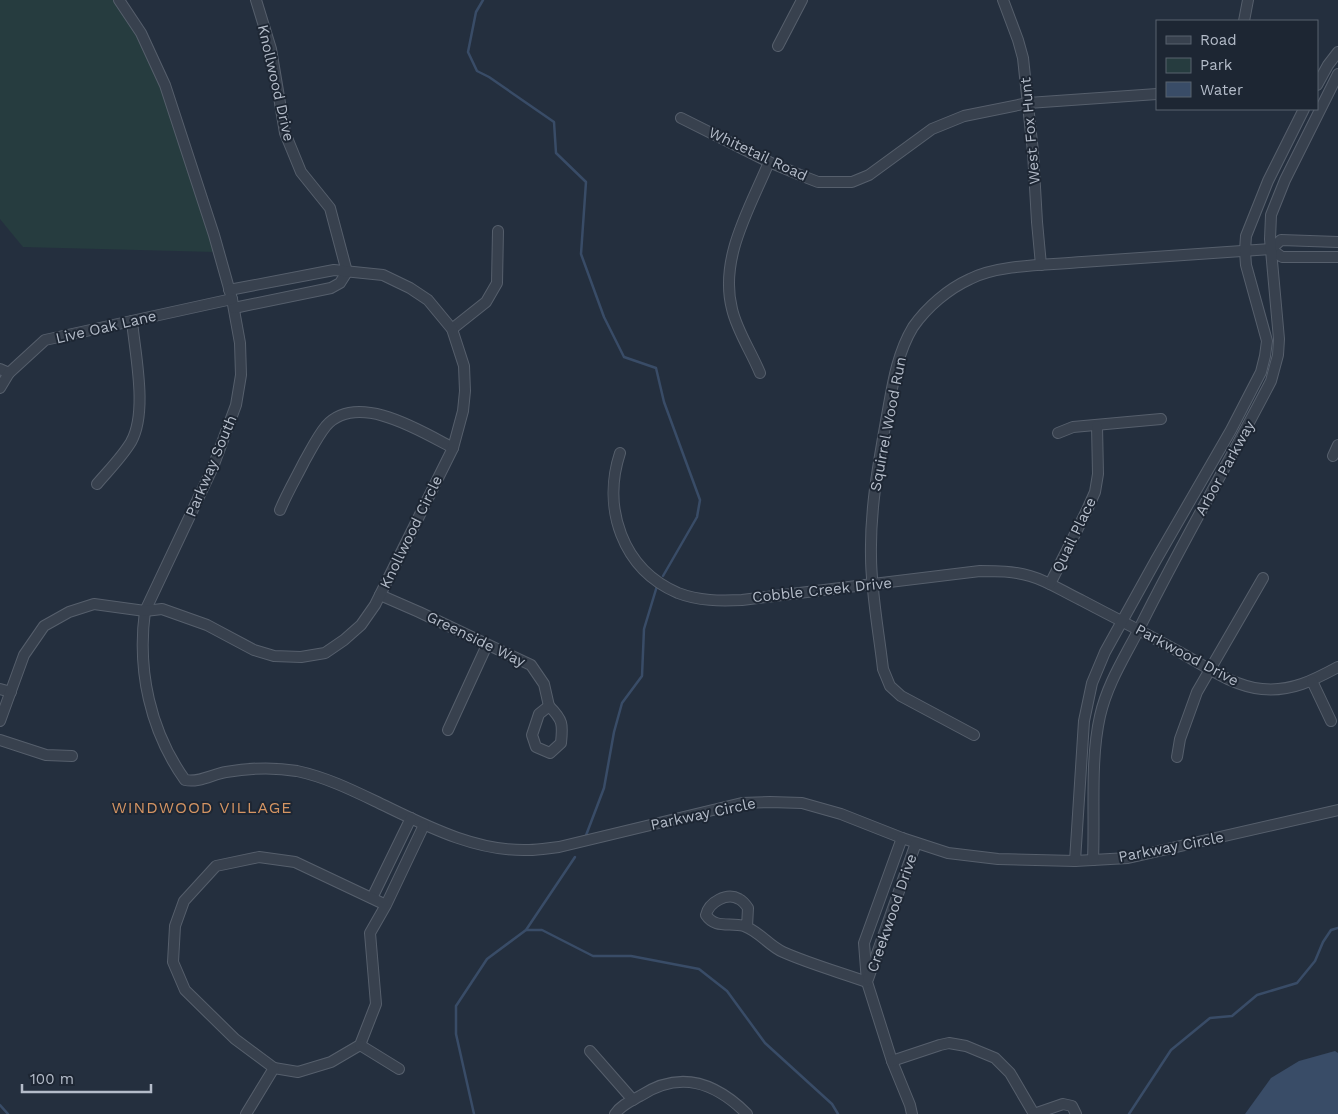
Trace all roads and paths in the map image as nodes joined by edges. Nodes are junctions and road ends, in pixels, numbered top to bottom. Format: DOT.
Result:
graph roads {
  1 [pos="119,0"];
  2 [pos="256,0"];
  3 [pos="802,0"];
  4 [pos="1003,0"];
  5 [pos="1248,0"];
  6 [pos="1244,20"];
  7 [pos="778,46"];
  8 [pos="1338,52"];
  9 [pos="1338,74"];
  10 [pos="1318,83"];
  11 [pos="1156,94"];
  12 [pos="1028,103"];
  13 [pos="1304,110"];
  14 [pos="681,118"];
  15 [pos="769,162"];
  16 [pos="498,231"];
  17 [pos="1338,242"];
  18 [pos="1271,249"];
  19 [pos="1245,251"];
  20 [pos="1338,257"];
  21 [pos="1041,265"];
  22 [pos="347,272"];
  23 [pos="232,299"];
  24 [pos="132,321"];
  25 [pos="452,329"];
  26 [pos="5,371"];
  27 [pos="760,372"];
  28 [pos="0,388"];
  29 [pos="1160,419"];
  30 [pos="1097,426"];
  31 [pos="1058,433"];
  32 [pos="1338,445"];
  33 [pos="453,448"];
  34 [pos="620,453"];
  35 [pos="1333,456"];
  36 [pos="97,484"];
  37 [pos="280,510"];
  38 [pos="1263,578"];
  39 [pos="1050,584"];
  40 [pos="874,585"];
  41 [pos="380,595"];
  42 [pos="145,611"];
  43 [pos="1122,621"];
  44 [pos="1139,629"];
  45 [pos="487,645"];
  46 [pos="1338,667"];
  47 [pos="1211,670"];
  48 [pos="1312,681"];
  49 [pos="0,689"];
  50 [pos="10,692"];
  51 [pos="549,706"];
  52 [pos="0,721"];
  53 [pos="1331,721"];
  54 [pos="448,730"];
  55 [pos="974,735"];
  56 [pos="0,740"];
  57 [pos="72,756"];
  58 [pos="1178,757"];
  59 [pos="192,781"];
  60 [pos="1338,810"];
  61 [pos="411,818"];
  62 [pos="424,825"];
  63 [pos="902,838"];
  64 [pos="916,843"];
  65 [pos="1093,860"];
  66 [pos="1075,861"];
  67 [pos="372,898"];
  68 [pos="386,905"];
  69 [pos="746,927"];
  70 [pos="867,982"];
  71 [pos="360,1045"];
  72 [pos="590,1051"];
  73 [pos="892,1061"];
  74 [pos="274,1068"];
  75 [pos="399,1069"];
  76 [pos="633,1100"];
  77 [pos="246,1114"];
  78 [pos="615,1114"];
  79 [pos="747,1114"];
  80 [pos="912,1114"];
  81 [pos="1034,1114"];
  82 [pos="1076,1114"];
  1 -- 23 [label="street, Parkway South"];
  2 -- 22 [label="street, Knollwood Drive"];
  3 -- 7 [label="street"];
  4 -- 12 [label="street, West Fox Hunt"];
  5 -- 6 [label="street"];
  8 -- 10 [label="street"];
  9 -- 18 [label="street, Arbor Parkway"];
  11 -- 12 [label="street, Whitetail Road"];
  12 -- 15 [label="street, Whitetail Road"];
  12 -- 21 [label="street, West Fox Hunt"];
  13 -- 19 [label="street, Arbor Parkway"];
  14 -- 15 [label="street, Whitetail Road"];
  15 -- 27 [label="street"];
  16 -- 25 [label="street"];
  17 -- 18 [label="street"];
  18 -- 19 [label="street, Squirrel Wood Run"];
  18 -- 20 [label="street"];
  18 -- 44 [label="street, Arbor Parkway"];
  19 -- 21 [label="street, Squirrel Wood Run"];
  19 -- 43 [label="street, Arbor Parkway"];
  21 -- 40 [label="street, Squirrel Wood Run"];
  22 -- 23 [label="street, Knollwood Circle"];
  22 -- 23 [label="street"];
  22 -- 25 [label="street, Knollwood Circle"];
  23 -- 24 [label="street, Live Oak Lane"];
  23 -- 42 [label="street, Parkway South"];
  24 -- 26 [label="street, Live Oak Lane"];
  24 -- 36 [label="street"];
  25 -- 33 [label="street, Knollwood Circle"];
  26 -- 28 [label="street, Live Oak Lane"];
  29 -- 30 [label="street"];
  30 -- 31 [label="street"];
  30 -- 39 [label="street, Quail Place"];
  32 -- 35 [label="street"];
  33 -- 37 [label="street"];
  33 -- 41 [label="street, Knollwood Circle"];
  34 -- 40 [label="street, Cobble Creek Drive"];
  38 -- 47 [label="street"];
  39 -- 40 [label="street, Cobble Creek Drive"];
  39 -- 43 [label="street, Cobble Creek Drive"];
  40 -- 55 [label="street, Squirrel Wood Run"];
  41 -- 42 [label="street, Knollwood Circle"];
  41 -- 45 [label="street, Greenside Way"];
  42 -- 50 [label="street, Knollwood Circle"];
  42 -- 59 [label="street, Parkway South"];
  43 -- 44 [label="street, Parkwood Drive"];
  43 -- 66 [label="street, Arbor Parkway"];
  44 -- 47 [label="street, Parkwood Drive"];
  44 -- 65 [label="street, Arbor Parkway"];
  45 -- 51 [label="street, Greenside Way"];
  45 -- 54 [label="street"];
  46 -- 48 [label="street, Parkwood Drive"];
  47 -- 48 [label="street, Parkwood Drive"];
  47 -- 58 [label="street"];
  48 -- 53 [label="street"];
  49 -- 50 [label="street"];
  50 -- 52 [label="street, Knollwood Circle"];
  56 -- 57 [label="street"];
  59 -- 61 [label="street, Parkway Circle"];
  60 -- 65 [label="street, Parkway Circle"];
  61 -- 62 [label="street, Parkway Circle"];
  61 -- 67 [label="street"];
  62 -- 63 [label="street, Parkway Circle"];
  62 -- 68 [label="street"];
  63 -- 64 [label="street, Parkway Circle"];
  63 -- 70 [label="street, Creekwood Drive"];
  64 -- 66 [label="street, Parkway Circle"];
  64 -- 70 [label="street, Creekwood Drive"];
  65 -- 66 [label="street, Parkway Circle"];
  67 -- 68 [label="street"];
  67 -- 74 [label="street"];
  68 -- 71 [label="street"];
  69 -- 70 [label="street"];
  70 -- 73 [label="street, Creekwood Drive"];
  71 -- 74 [label="street"];
  71 -- 75 [label="street"];
  72 -- 76 [label="street"];
  73 -- 80 [label="street, Creekwood Drive"];
  73 -- 81 [label="street"];
  74 -- 77 [label="street"];
  76 -- 78 [label="street"];
  76 -- 79 [label="street"];
  81 -- 82 [label="street"];
}
